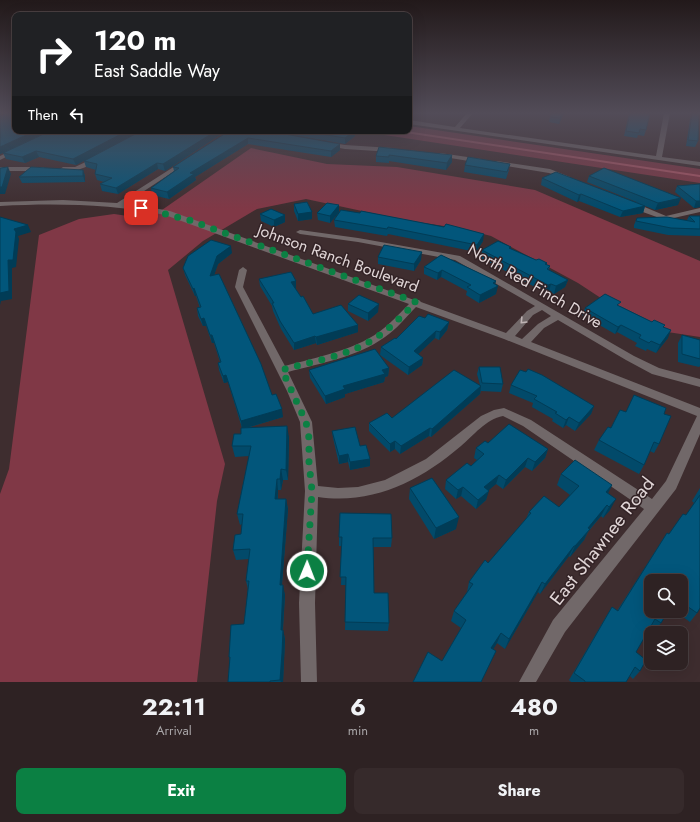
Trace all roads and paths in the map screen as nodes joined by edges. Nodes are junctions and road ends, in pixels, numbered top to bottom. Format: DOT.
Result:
graph roads {
  1 [pos="328,145"];
  2 [pos="567,145"];
  3 [pos="661,145"];
  4 [pos="22,148"];
  5 [pos="398,150"];
  6 [pos="430,154"];
  7 [pos="102,155"];
  8 [pos="0,158"];
  9 [pos="190,158"];
  10 [pos="659,158"];
  11 [pos="485,161"];
  12 [pos="493,162"];
  13 [pos="700,164"];
  14 [pos="0,169"];
  15 [pos="574,180"];
  16 [pos="624,201"];
  17 [pos="0,204"];
  18 [pos="120,204"];
  19 [pos="700,210"];
  20 [pos="300,232"];
  21 [pos="243,270"];
  22 [pos="416,302"];
  23 [pos="541,306"];
  24 [pos="557,316"];
  25 [pos="508,337"];
  26 [pos="524,343"];
  27 [pos="282,370"];
  28 [pos="700,383"];
  29 [pos="700,413"];
  30 [pos="700,420"];
  31 [pos="312,491"];
  32 [pos="652,507"];
  33 [pos="309,682"];
  34 [pos="527,682"];
  1 -- 5 [label="street"];
  2 -- 10 [label="street"];
  3 -- 10 [label="street"];
  4 -- 8 [label="street"];
  6 -- 11 [label="street"];
  7 -- 14 [label="street"];
  9 -- 18 [label="street"];
  10 -- 13 [label="street"];
  12 -- 15 [label="street"];
  16 -- 19 [label="street"];
  17 -- 18 [label="street, Johnson Ranch Boulevard"];
  18 -- 22 [label="street, Johnson Ranch Boulevard"];
  20 -- 23 [label="street, North Red Finch Drive"];
  21 -- 27 [label="street"];
  22 -- 25 [label="street, Johnson Ranch Boulevard"];
  22 -- 27 [label="street"];
  23 -- 24 [label="street, North Red Finch Drive"];
  23 -- 25 [label="street, one-way"];
  24 -- 26 [label="street"];
  24 -- 28 [label="street, North Red Finch Drive"];
  25 -- 26 [label="street, Johnson Ranch Boulevard"];
  26 -- 29 [label="street, Johnson Ranch Boulevard"];
  27 -- 31 [label="street"];
  30 -- 32 [label="street, East Shawnee Road"];
  31 -- 32 [label="street"];
  31 -- 33 [label="street"];
  32 -- 34 [label="street, East Shawnee Road"];
}
